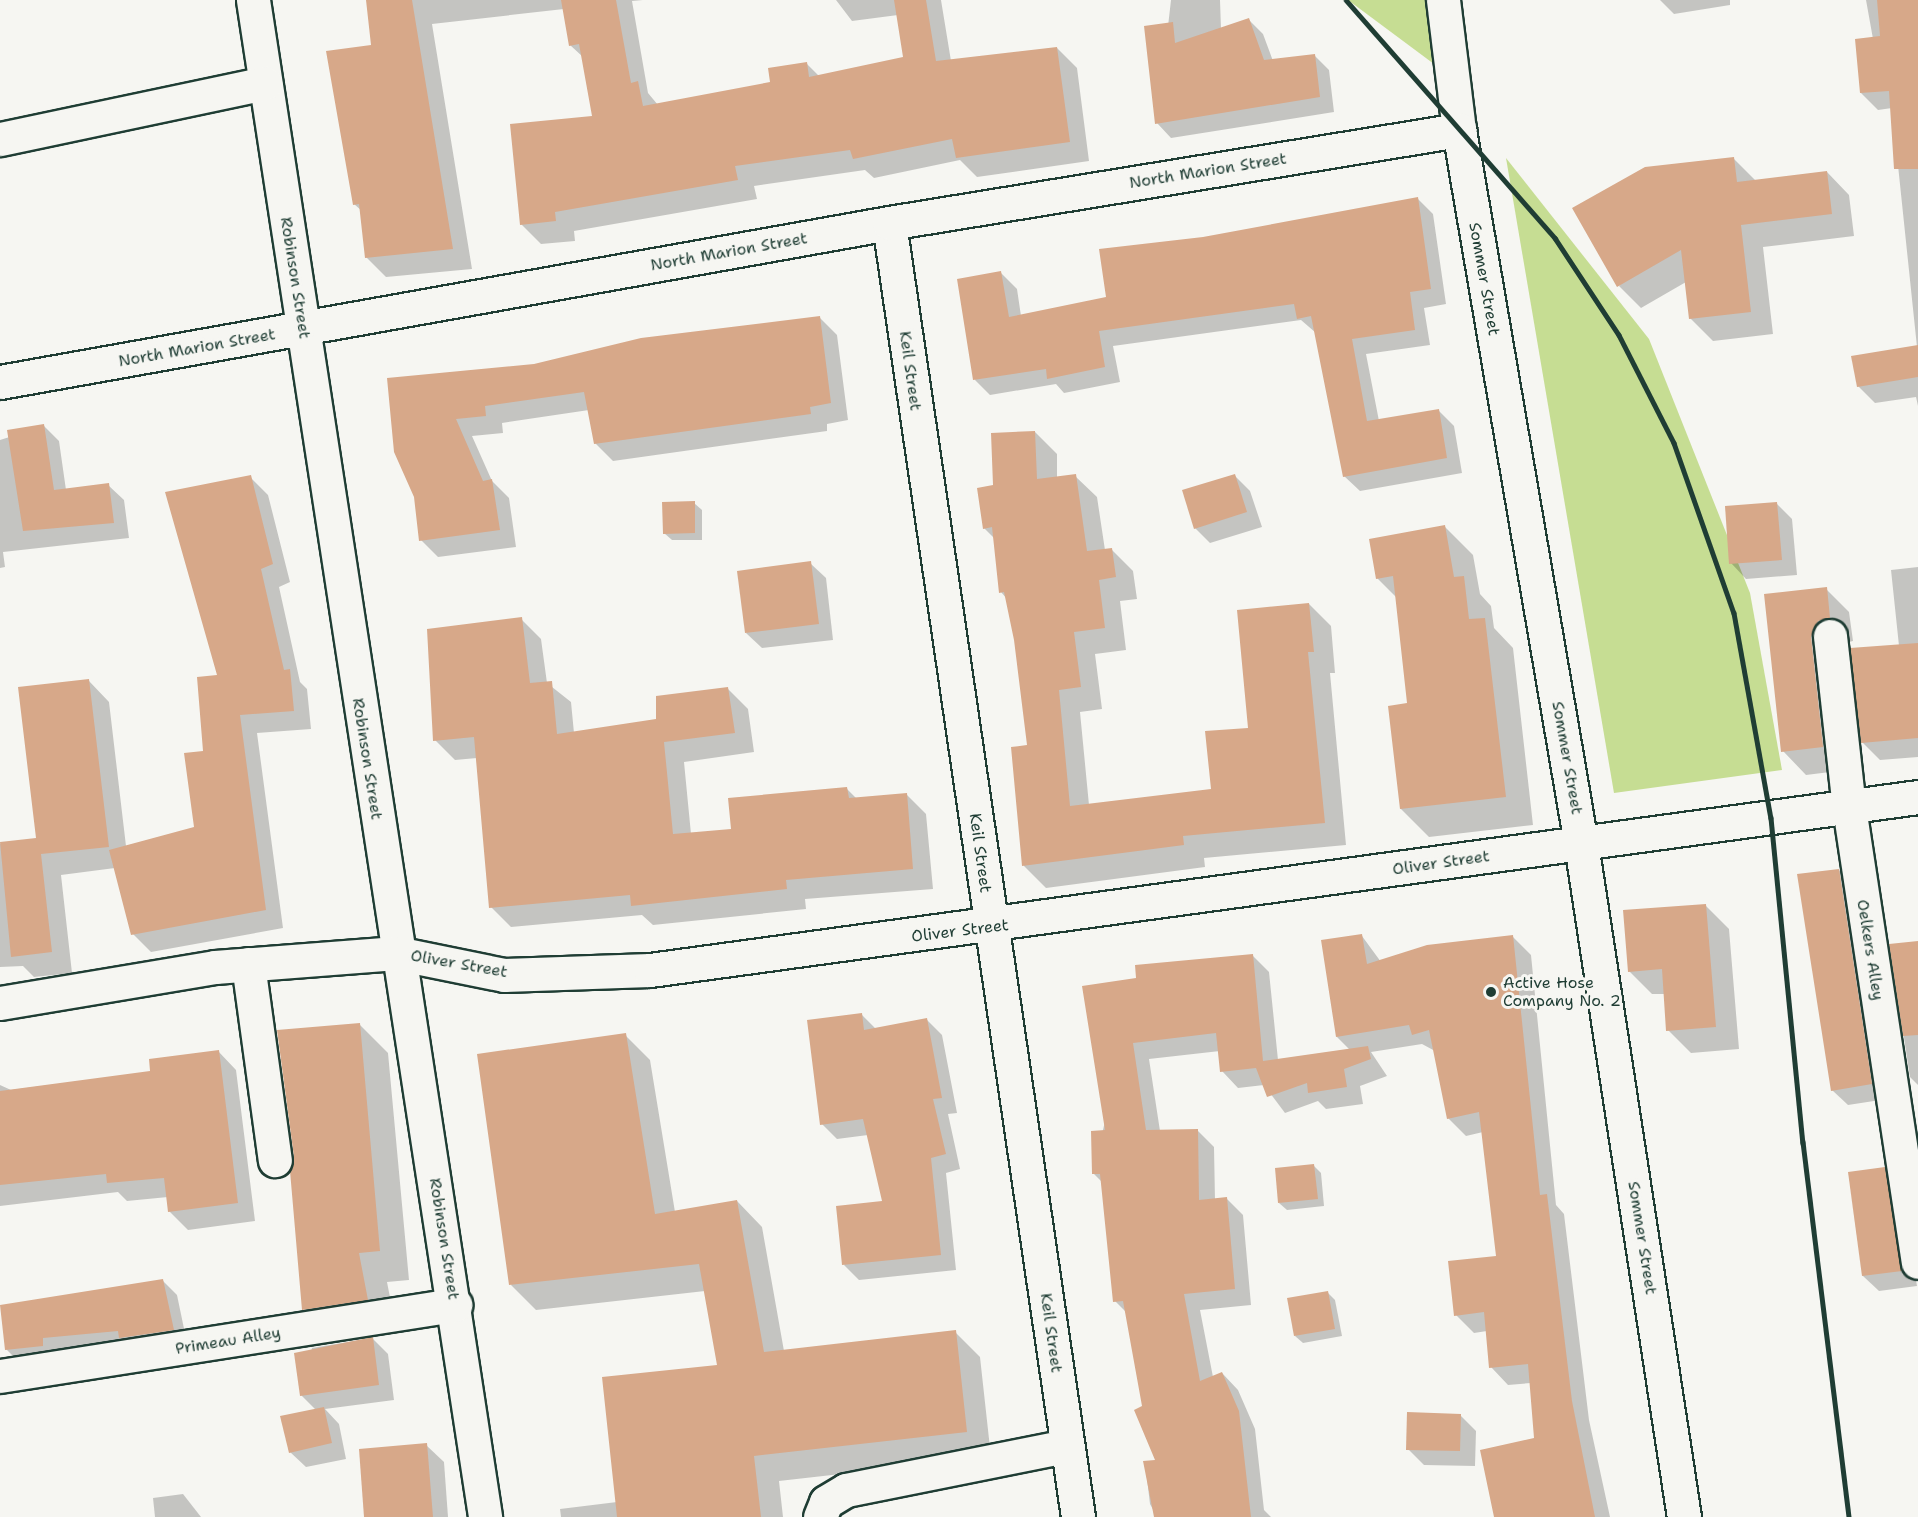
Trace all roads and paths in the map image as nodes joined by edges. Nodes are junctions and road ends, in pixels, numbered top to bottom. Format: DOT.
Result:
graph roads {
  1 [pos="253,0"];
  2 [pos="1443,0"];
  3 [pos="265,83"];
  4 [pos="1459,129"];
  5 [pos="0,139"];
  6 [pos="889,223"];
  7 [pos="303,330"];
  8 [pos="0,382"];
  9 [pos="1830,636"];
  10 [pos="1918,797"];
  11 [pos="1849,807"];
  12 [pos="1581,844"];
  13 [pos="990,928"];
  14 [pos="396,953"];
  15 [pos="248,964"];
  16 [pos="0,1003"];
  17 [pos="275,1160"];
  18 [pos="1918,1262"];
  19 [pos="455,1305"];
  20 [pos="0,1376"];
  21 [pos="1068,1446"];
  22 [pos="485,1517"];
  23 [pos="820,1517"];
  24 [pos="1078,1517"];
  25 [pos="1684,1517"];
  1 -- 3 [label="street, Robinson Street"];
  2 -- 4 [label="street, Sommer Street"];
  3 -- 5 [label="street"];
  3 -- 7 [label="street, Robinson Street"];
  4 -- 6 [label="street, North Marion Street"];
  4 -- 12 [label="street, Sommer Street"];
  6 -- 7 [label="street, North Marion Street"];
  6 -- 13 [label="street, Keil Street"];
  7 -- 8 [label="street, North Marion Street"];
  7 -- 14 [label="street, Robinson Street"];
  9 -- 11 [label="street, Oelkers Alley"];
  10 -- 11 [label="street, Oliver Street"];
  11 -- 12 [label="street, Oliver Street"];
  11 -- 18 [label="street, Oelkers Alley"];
  12 -- 13 [label="street, Oliver Street"];
  12 -- 25 [label="street, Sommer Street"];
  13 -- 14 [label="street, Oliver Street"];
  13 -- 21 [label="street, Keil Street"];
  14 -- 15 [label="street, Oliver Street"];
  14 -- 19 [label="street, Robinson Street"];
  15 -- 16 [label="street, Oliver Street"];
  15 -- 17 [label="street"];
  19 -- 20 [label="street, Primeau Alley"];
  19 -- 22 [label="street, Robinson Street"];
  21 -- 23 [label="street"];
  21 -- 24 [label="street, Keil Street"];
}
